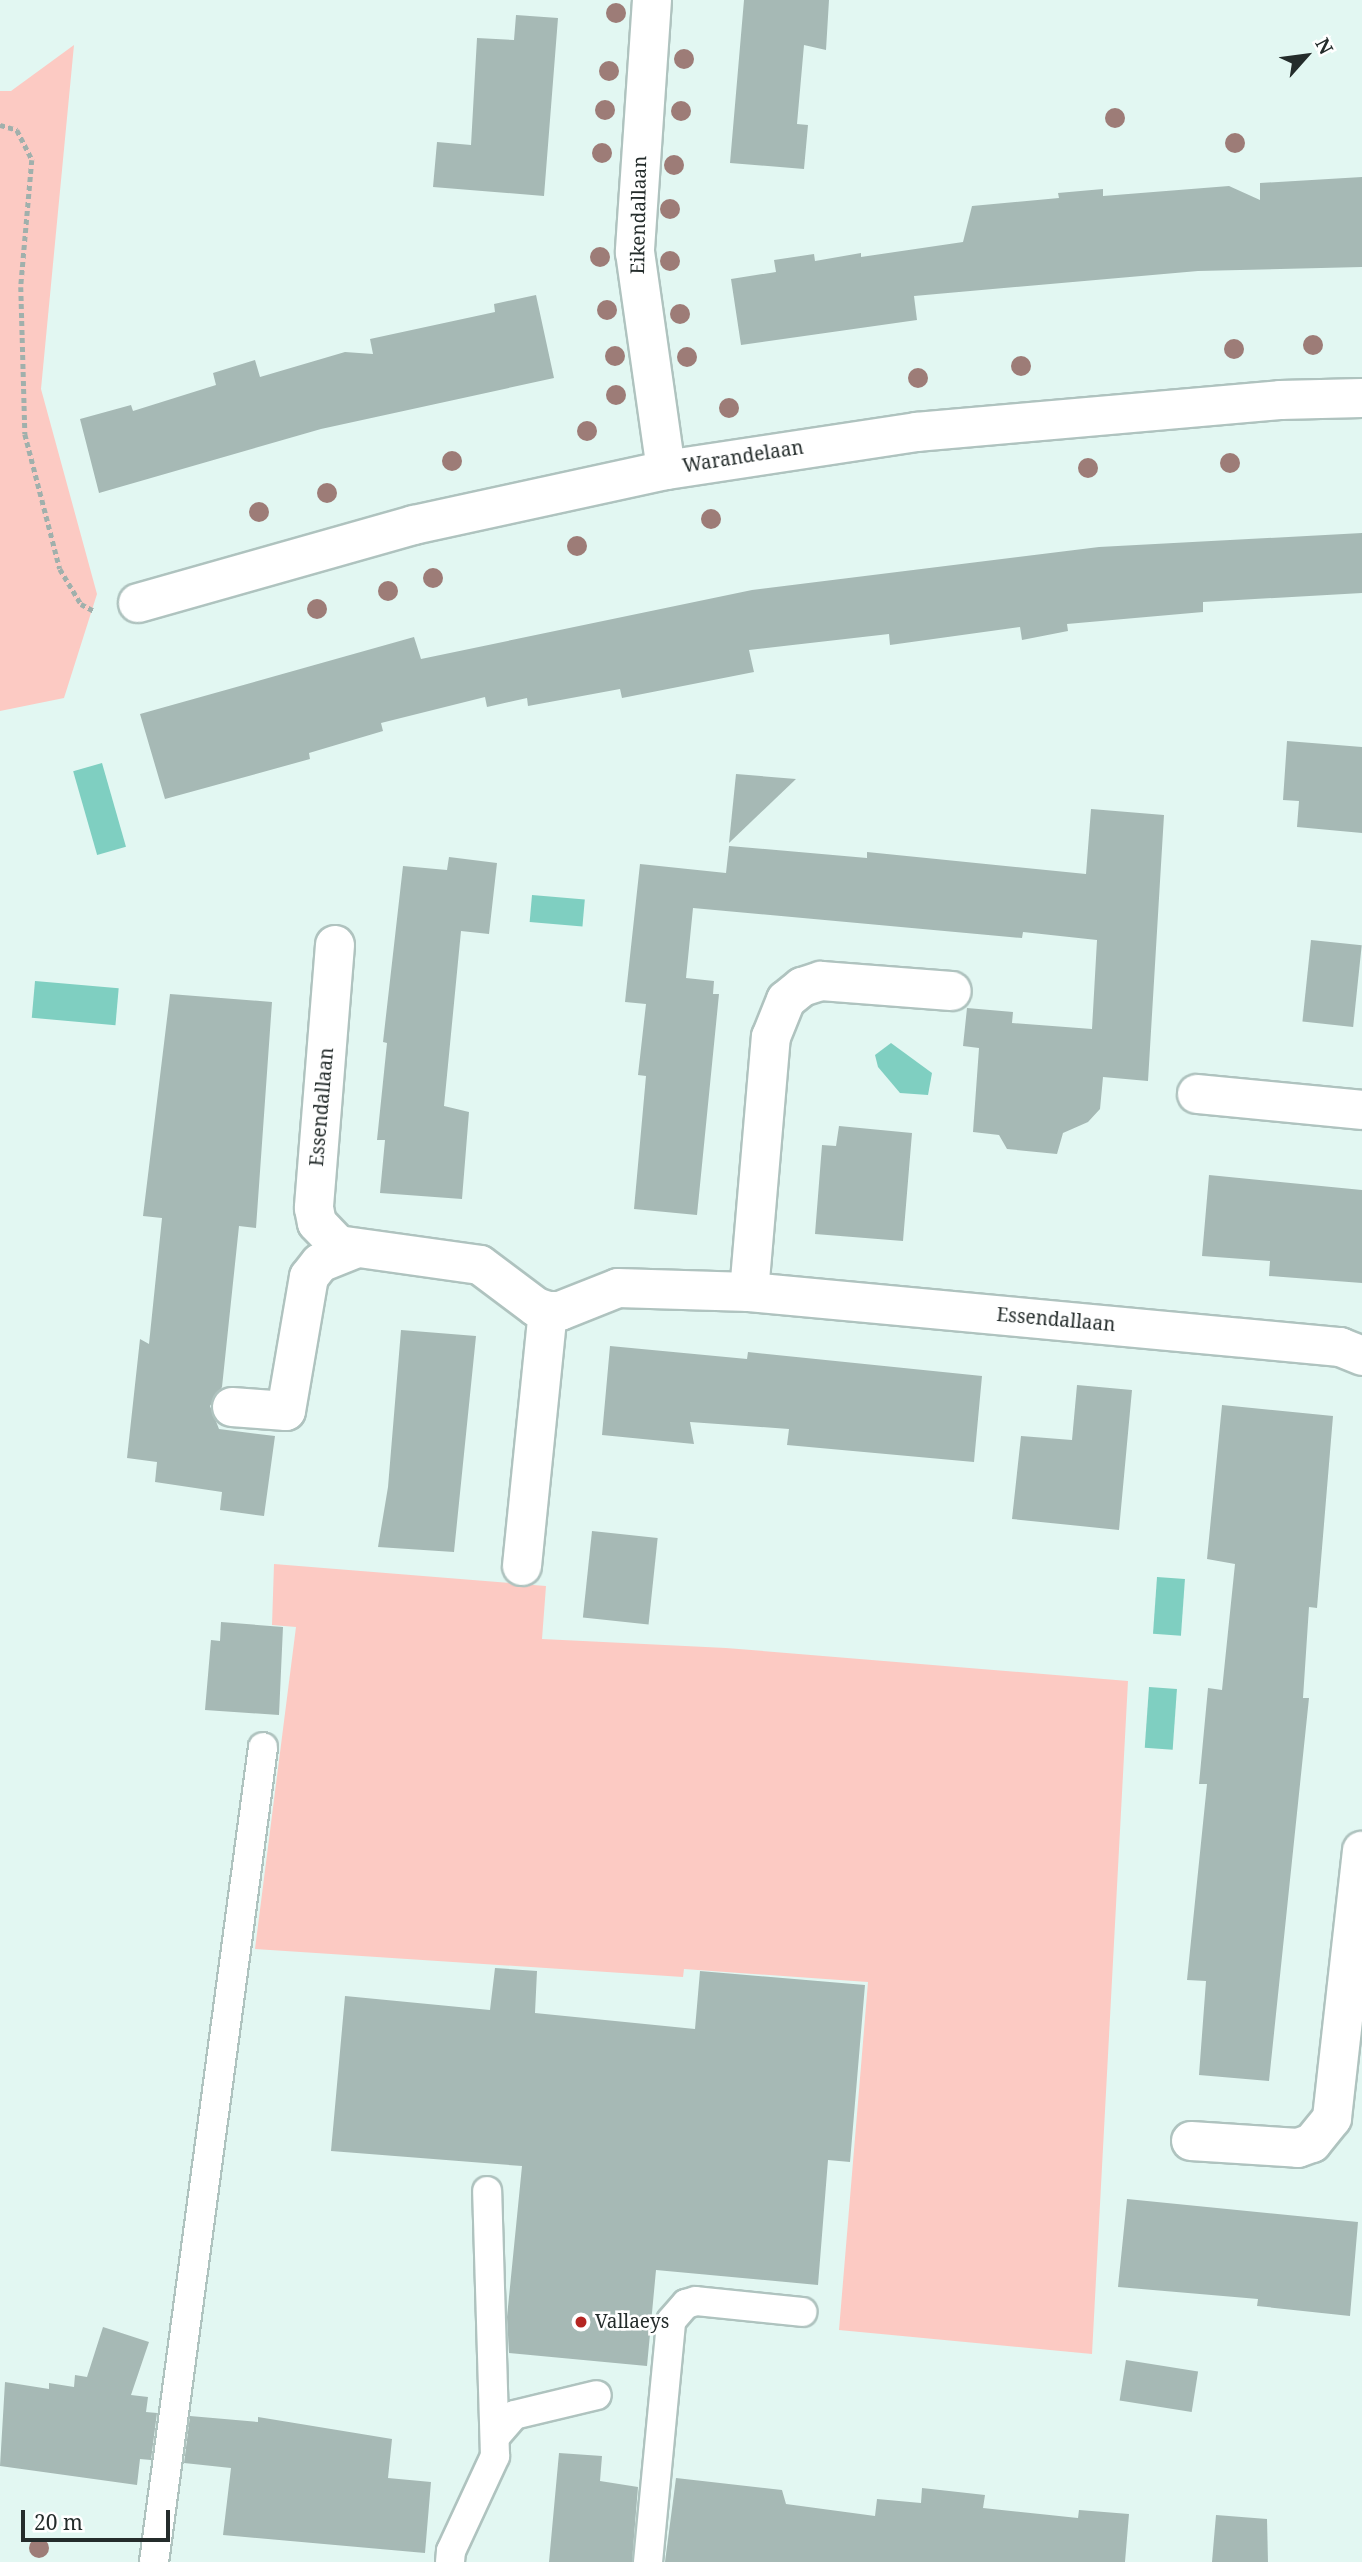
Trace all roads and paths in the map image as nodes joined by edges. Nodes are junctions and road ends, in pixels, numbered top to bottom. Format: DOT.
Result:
graph roads {
  1 [pos="652,0"];
  2 [pos="0,125"];
  3 [pos="1362,398"];
  4 [pos="666,470"];
  5 [pos="138,603"];
  6 [pos="335,945"];
  7 [pos="952,991"];
  8 [pos="1197,1094"];
  9 [pos="1362,1110"];
  10 [pos="353,1250"];
  11 [pos="748,1292"];
  12 [pos="548,1311"];
  13 [pos="1362,1356"];
  14 [pos="232,1407"];
  15 [pos="522,1566"];
  16 [pos="263,1747"];
  17 [pos="1362,1851"];
  18 [pos="1191,2141"];
  19 [pos="487,2191"];
  20 [pos="802,2312"];
  21 [pos="597,2395"];
  22 [pos="495,2437"];
  23 [pos="154,2562"];
  24 [pos="450,2562"];
  25 [pos="648,2562"];
  1 -- 4 [label="street, Eikendallaan"];
  2 -- 5 [label="path"];
  3 -- 4 [label="street, Warandelaan"];
  4 -- 5 [label="street, Warandelaan"];
  6 -- 10 [label="street, Essendallaan"];
  7 -- 11 [label="street"];
  8 -- 9 [label="street"];
  10 -- 12 [label="street, Essendallaan"];
  10 -- 14 [label="street, Essendallaan"];
  11 -- 12 [label="street, Essendallaan"];
  11 -- 13 [label="street, Essendallaan"];
  12 -- 15 [label="street"];
  16 -- 23 [label="lane"];
  17 -- 18 [label="street"];
  19 -- 22 [label="lane"];
  20 -- 25 [label="lane"];
  21 -- 22 [label="lane"];
  22 -- 24 [label="lane"];
}
